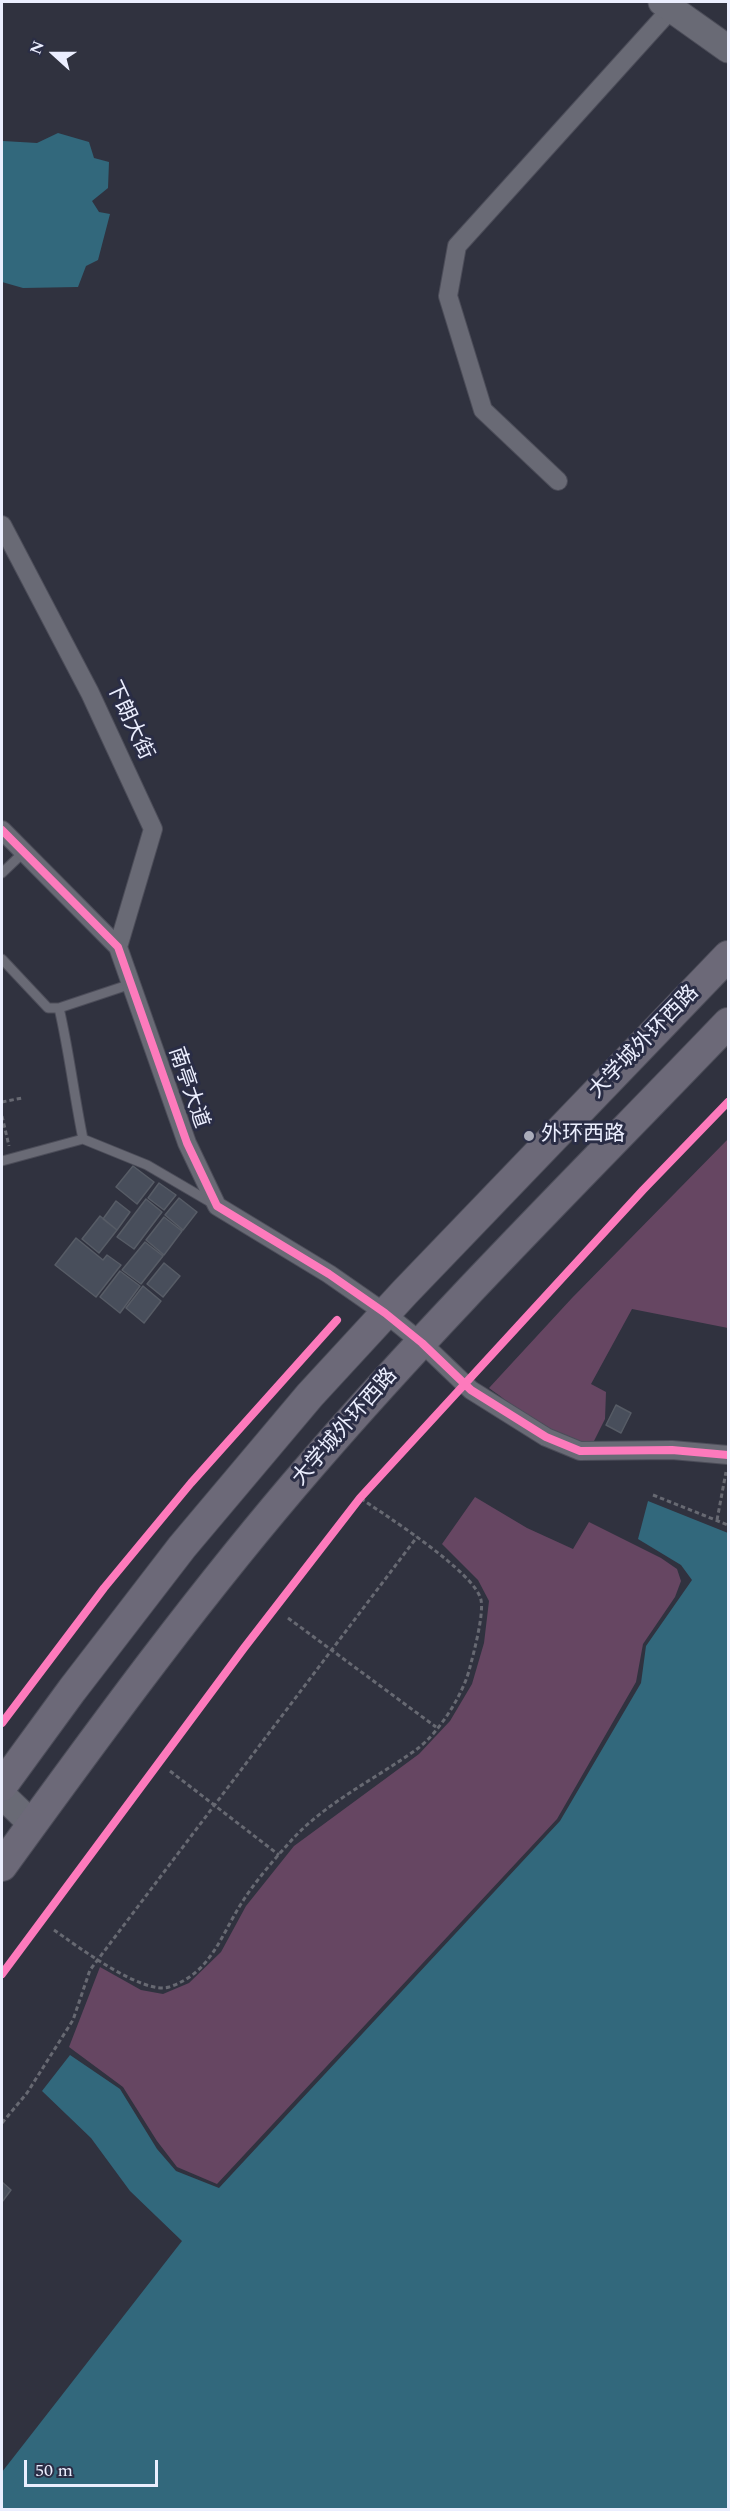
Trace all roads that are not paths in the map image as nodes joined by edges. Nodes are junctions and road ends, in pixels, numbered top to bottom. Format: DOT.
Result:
graph roads {
  1 [pos="667,5"];
  2 [pos="729,49"];
  3 [pos="558,481"];
  4 [pos="2,525"];
  5 [pos="2,830"];
  6 [pos="24,852"];
  7 [pos="2,873"];
  8 [pos="118,947"];
  9 [pos="729,956"];
  10 [pos="2,959"];
  11 [pos="131,984"];
  12 [pos="59,1008"];
  13 [pos="729,1023"];
  14 [pos="83,1139"];
  15 [pos="2,1161"];
  16 [pos="217,1206"];
  17 [pos="385,1313"];
  18 [pos="422,1343"];
  19 [pos="728,1462"];
  20 [pos="10,1765"];
  21 [pos="2,1786"];
  22 [pos="58,1789"];
  23 [pos="2,1795"];
  24 [pos="2,1814"];
  25 [pos="32,1824"];
  26 [pos="2,1866"];
  1 -- 2 [label="main road"];
  1 -- 3 [label="street"];
  4 -- 8 [label="street, 下朗大街"];
  5 -- 6 [label="street, 南亭大道"];
  6 -- 7 [label="lane"];
  6 -- 8 [label="street, 南亭大道"];
  8 -- 11 [label="street, 南亭大道"];
  9 -- 17 [label="main road, 大学城外环西路"];
  10 -- 12 [label="lane"];
  11 -- 12 [label="lane"];
  11 -- 16 [label="street, 南亭大道"];
  12 -- 14 [label="lane"];
  13 -- 18 [label="main road, 大学城外环西路"];
  14 -- 15 [label="lane"];
  14 -- 16 [label="lane"];
  16 -- 17 [label="street"];
  17 -- 18 [label="street"];
  17 -- 20 [label="main road, 大学城外环西路"];
  18 -- 19 [label="street"];
  18 -- 22 [label="main road, 大学城外环西路"];
  20 -- 21 [label="main road, 大学城外环西路"];
  20 -- 22 [label="main road"];
  22 -- 25 [label="main road, 大学城外环西路"];
  23 -- 25 [label="main road"];
  24 -- 25 [label="main road"];
  25 -- 26 [label="main road, 大学城外环西路"];
}
